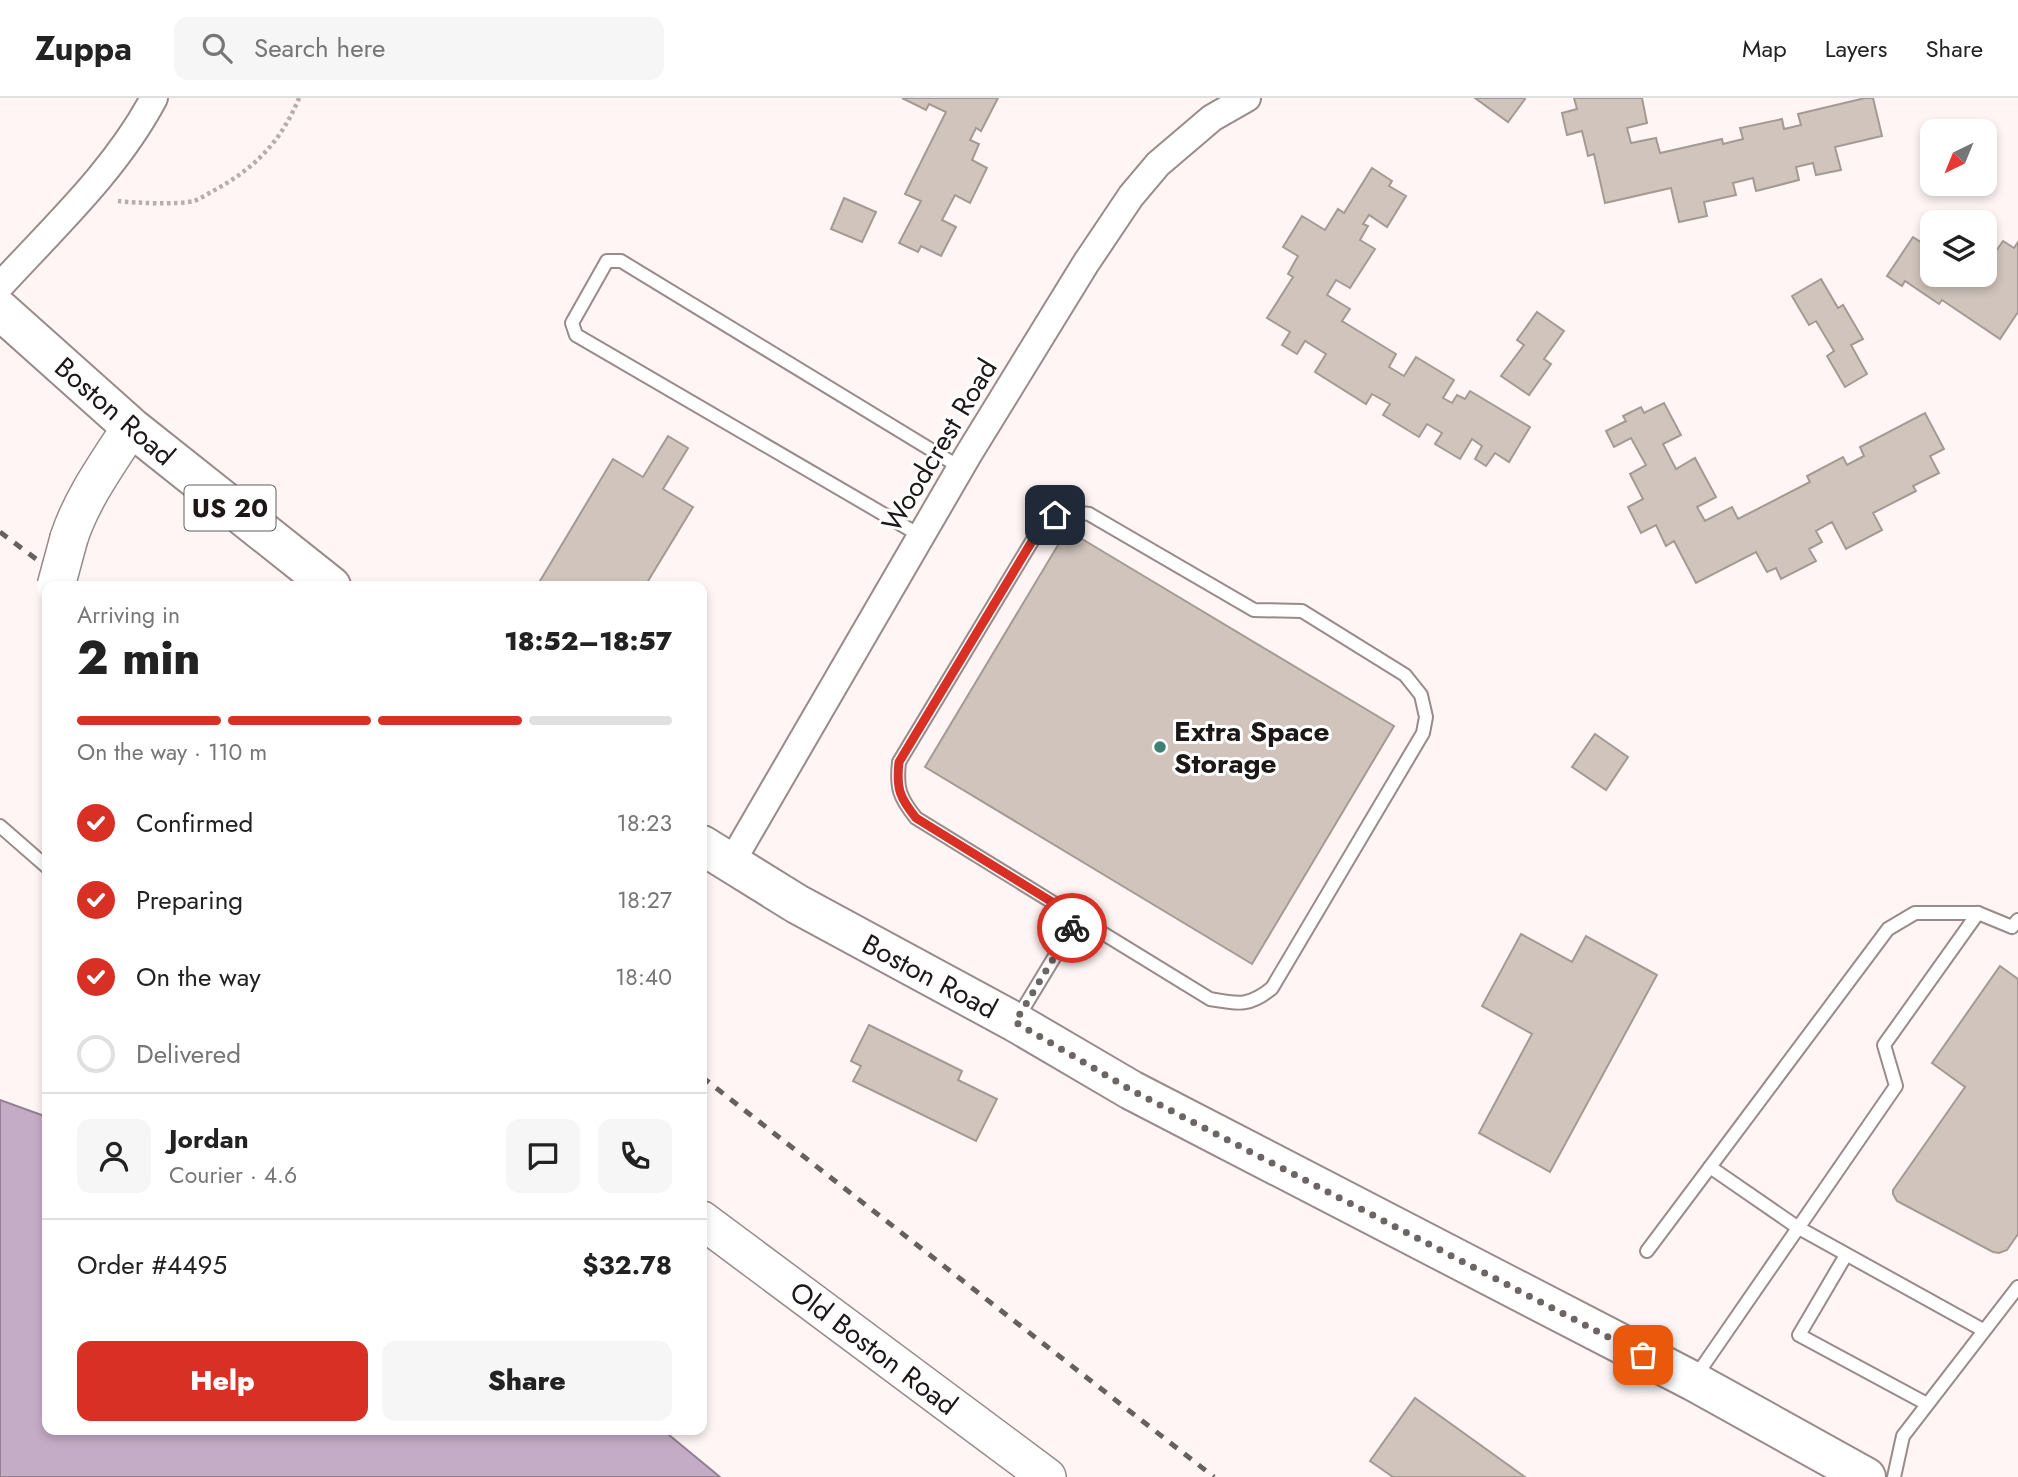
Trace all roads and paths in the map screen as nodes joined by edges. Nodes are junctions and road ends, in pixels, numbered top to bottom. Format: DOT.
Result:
graph roads {
  1 [pos="154,98"];
  2 [pos="299,98"];
  3 [pos="1247,98"];
  4 [pos="82,197"];
  5 [pos="0,286"];
  6 [pos="0,310"];
  7 [pos="131,427"];
  8 [pos="961,468"];
  9 [pos="921,536"];
  10 [pos="57,581"];
  11 [pos="325,581"];
  12 [pos="0,826"];
  13 [pos="716,854"];
  14 [pos="42,863"];
  15 [pos="1978,912"];
  16 [pos="1078,918"];
  17 [pos="2018,920"];
  18 [pos="1015,1022"];
  19 [pos="1710,1167"];
  20 [pos="707,1224"];
  21 [pos="1797,1227"];
  22 [pos="1647,1251"];
  23 [pos="1846,1255"];
  24 [pos="2018,1287"];
  25 [pos="1983,1330"];
  26 [pos="1693,1381"];
  27 [pos="1927,1404"];
  28 [pos="1046,1477"];
  29 [pos="1866,1477"];
  30 [pos="1894,1477"];
  1 -- 4 [label="street"];
  2 -- 4 [label="path"];
  3 -- 8 [label="street, Woodcrest Road"];
  4 -- 5 [label="street"];
  6 -- 7 [label="main road, Boston Road / US 20"];
  7 -- 10 [label="street, bridge"];
  7 -- 11 [label="main road, Boston Road / US 20"];
  8 -- 9 [label="street, Woodcrest Road"];
  8 -- 9 [label="lane"];
  9 -- 13 [label="street, Woodcrest Road"];
  12 -- 14 [label="lane"];
  13 -- 18 [label="main road, Boston Road"];
  15 -- 17 [label="lane"];
  15 -- 19 [label="lane"];
  15 -- 21 [label="lane"];
  16 -- 16 [label="lane"];
  16 -- 18 [label="lane"];
  18 -- 26 [label="main road, Boston Road"];
  19 -- 21 [label="lane"];
  19 -- 22 [label="lane"];
  20 -- 28 [label="street, Old Boston Road"];
  21 -- 23 [label="lane"];
  21 -- 26 [label="lane"];
  23 -- 25 [label="lane"];
  23 -- 27 [label="lane"];
  24 -- 25 [label="lane"];
  25 -- 27 [label="lane"];
  26 -- 29 [label="main road, Boston Road"];
  27 -- 30 [label="lane"];
}
